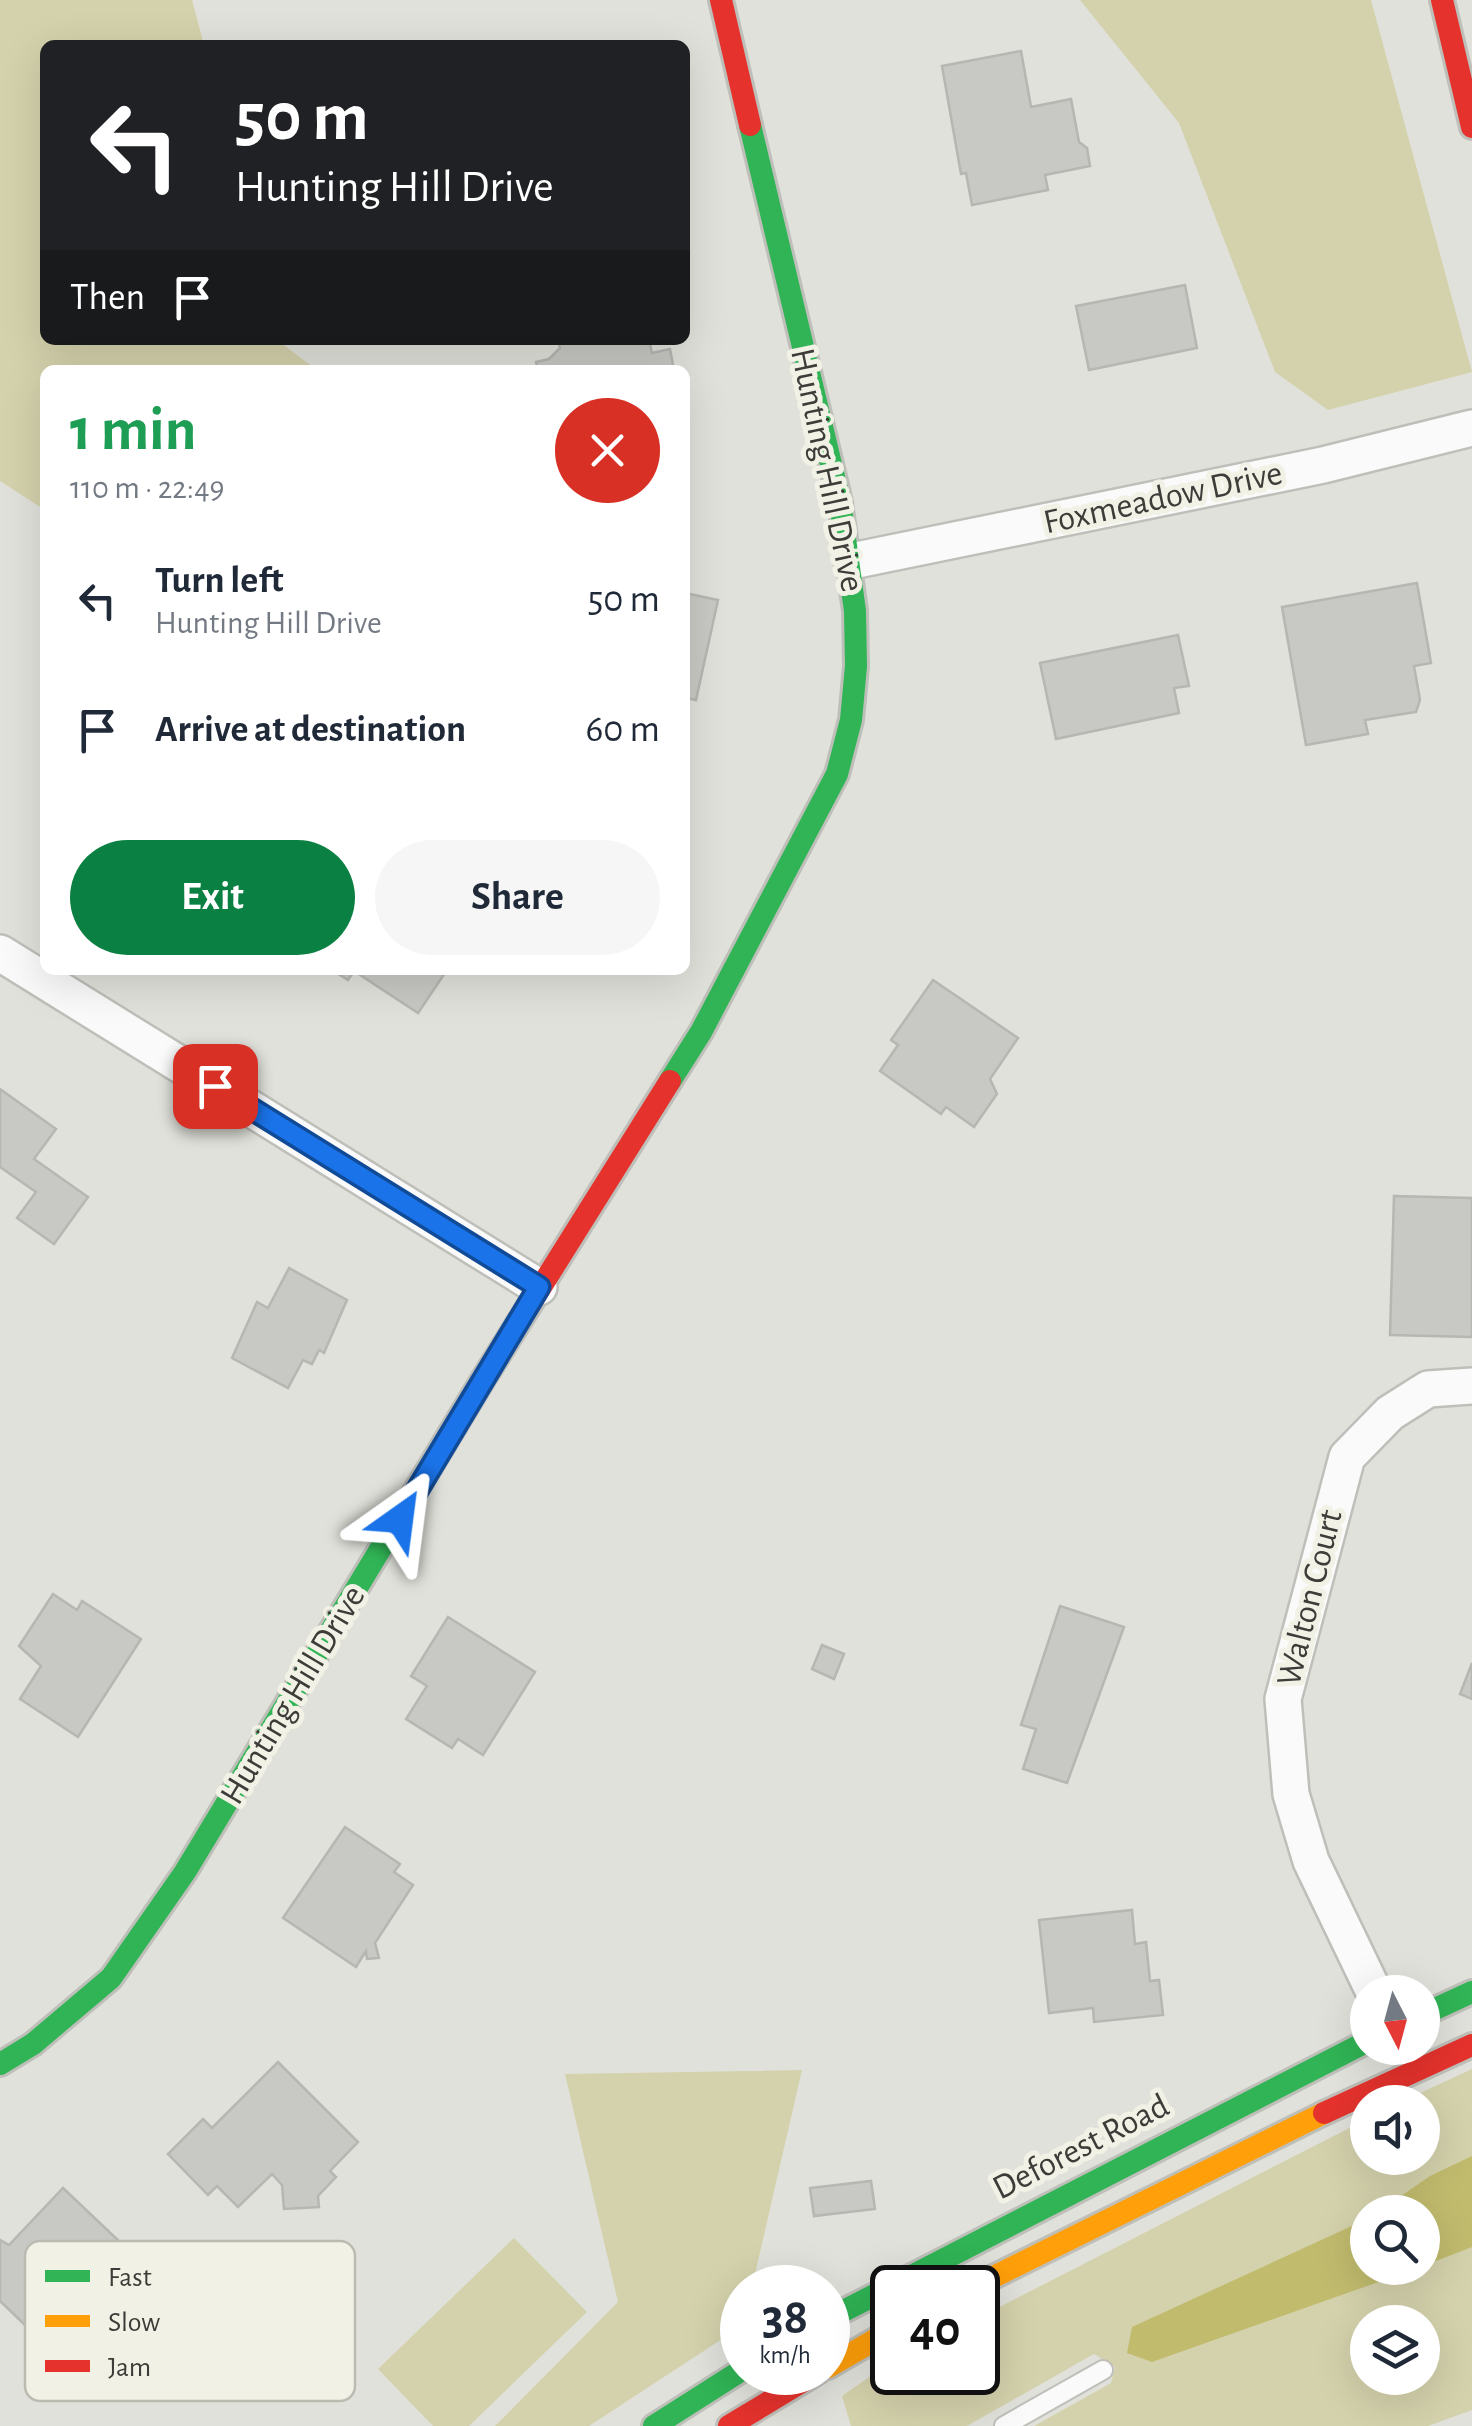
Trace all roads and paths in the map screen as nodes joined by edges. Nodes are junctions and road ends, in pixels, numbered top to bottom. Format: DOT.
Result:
graph roads {
  1 [pos="721,0"];
  2 [pos="1442,0"];
  3 [pos="1472,126"];
  4 [pos="1472,428"];
  5 [pos="852,562"];
  6 [pos="0,953"];
  7 [pos="539,1287"];
  8 [pos="1472,1386"];
  9 [pos="1366,1975"];
  10 [pos="1472,1992"];
  11 [pos="1440,2007"];
  12 [pos="1472,2045"];
  13 [pos="1350,2050"];
  14 [pos="0,2064"];
  15 [pos="1000,2274"];
  16 [pos="850,2308"];
  17 [pos="1103,2370"];
  18 [pos="720,2384"];
  19 [pos="780,2395"];
  20 [pos="654,2426"];
  21 [pos="729,2426"];
  22 [pos="1004,2426"];
  1 -- 5 [label="street, Hunting Hill Drive"];
  2 -- 3 [label="street"];
  4 -- 5 [label="street, Foxmeadow Drive"];
  5 -- 7 [label="street, Hunting Hill Drive"];
  6 -- 7 [label="street"];
  7 -- 14 [label="street, Hunting Hill Drive"];
  8 -- 9 [label="street, Walton Court"];
  10 -- 11 [label="street"];
  12 -- 15 [label="street"];
  13 -- 16 [label="street, Deforest Road"];
  17 -- 22 [label="lane"];
  18 -- 20 [label="street"];
  19 -- 21 [label="street"];
}
